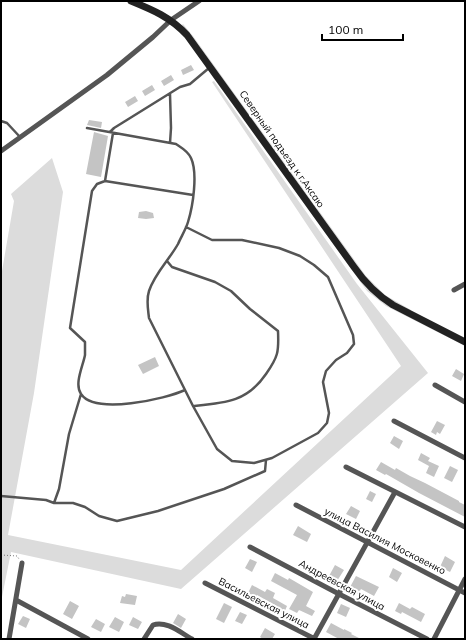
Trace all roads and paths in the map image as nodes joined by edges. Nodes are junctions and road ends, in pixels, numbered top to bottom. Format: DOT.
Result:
graph roads {
  1 [pos="131,1"];
  2 [pos="199,1"];
  3 [pos="172,20"];
  4 [pos="211,67"];
  5 [pos="170,93"];
  6 [pos="1,121"];
  7 [pos="87,128"];
  8 [pos="112,133"];
  9 [pos="21,138"];
  10 [pos="170,143"];
  11 [pos="1,151"];
  12 [pos="105,182"];
  13 [pos="193,195"];
  14 [pos="186,227"];
  15 [pos="166,261"];
  16 [pos="465,284"];
  17 [pos="454,290"];
  18 [pos="465,342"];
  19 [pos="435,385"];
  20 [pos="185,390"];
  21 [pos="81,394"];
  22 [pos="465,402"];
  23 [pos="193,406"];
  24 [pos="394,421"];
  25 [pos="465,458"];
  26 [pos="266,460"];
  27 [pos="346,468"];
  28 [pos="395,492"];
  29 [pos="1,496"];
  30 [pos="54,503"];
  31 [pos="296,506"];
  32 [pos="465,527"];
  33 [pos="367,542"];
  34 [pos="250,547"];
  35 [pos="1,555"];
  36 [pos="22,563"];
  37 [pos="465,579"];
  38 [pos="205,583"];
  39 [pos="459,590"];
  40 [pos="465,592"];
  41 [pos="339,594"];
  42 [pos="16,600"];
  43 [pos="8,639"];
  44 [pos="88,639"];
  45 [pos="144,639"];
  46 [pos="192,639"];
  47 [pos="314,639"];
  48 [pos="427,639"];
  49 [pos="434,639"];
  1 -- 3 [label="street, Северный подъезд к г.Аксаю"];
  2 -- 3 [label="street"];
  3 -- 4 [label="street, Северный подъезд к г.Аксаю"];
  3 -- 9 [label="street"];
  4 -- 5 [label="lane"];
  4 -- 18 [label="street, Северный подъезд к г.Аксаю"];
  5 -- 8 [label="lane"];
  5 -- 10 [label="lane"];
  6 -- 9 [label="lane"];
  7 -- 8 [label="lane"];
  8 -- 10 [label="lane"];
  8 -- 12 [label="lane"];
  9 -- 11 [label="street"];
  10 -- 13 [label="lane"];
  12 -- 13 [label="lane"];
  12 -- 21 [label="lane"];
  13 -- 14 [label="lane"];
  14 -- 15 [label="lane"];
  14 -- 26 [label="lane"];
  15 -- 20 [label="lane"];
  15 -- 23 [label="lane"];
  16 -- 17 [label="street"];
  19 -- 22 [label="street"];
  20 -- 21 [label="lane"];
  20 -- 23 [label="lane"];
  21 -- 30 [label="lane"];
  23 -- 26 [label="lane"];
  24 -- 25 [label="street"];
  26 -- 30 [label="lane"];
  27 -- 28 [label="street"];
  28 -- 32 [label="street"];
  28 -- 33 [label="street"];
  29 -- 30 [label="lane"];
  31 -- 33 [label="street, улица Василия Московенко"];
  33 -- 39 [label="street, улица Василия Московенко"];
  33 -- 41 [label="street"];
  34 -- 41 [label="street, Андреевская улица"];
  35 -- 36 [label="path"];
  36 -- 42 [label="street"];
  37 -- 39 [label="street"];
  38 -- 47 [label="street, Васильевская улица"];
  39 -- 40 [label="street, улица Василия Московенко"];
  39 -- 49 [label="street"];
  41 -- 47 [label="street"];
  41 -- 48 [label="street, Андреевская улица"];
  42 -- 43 [label="street"];
  42 -- 44 [label="street"];
  45 -- 46 [label="street"];
}
